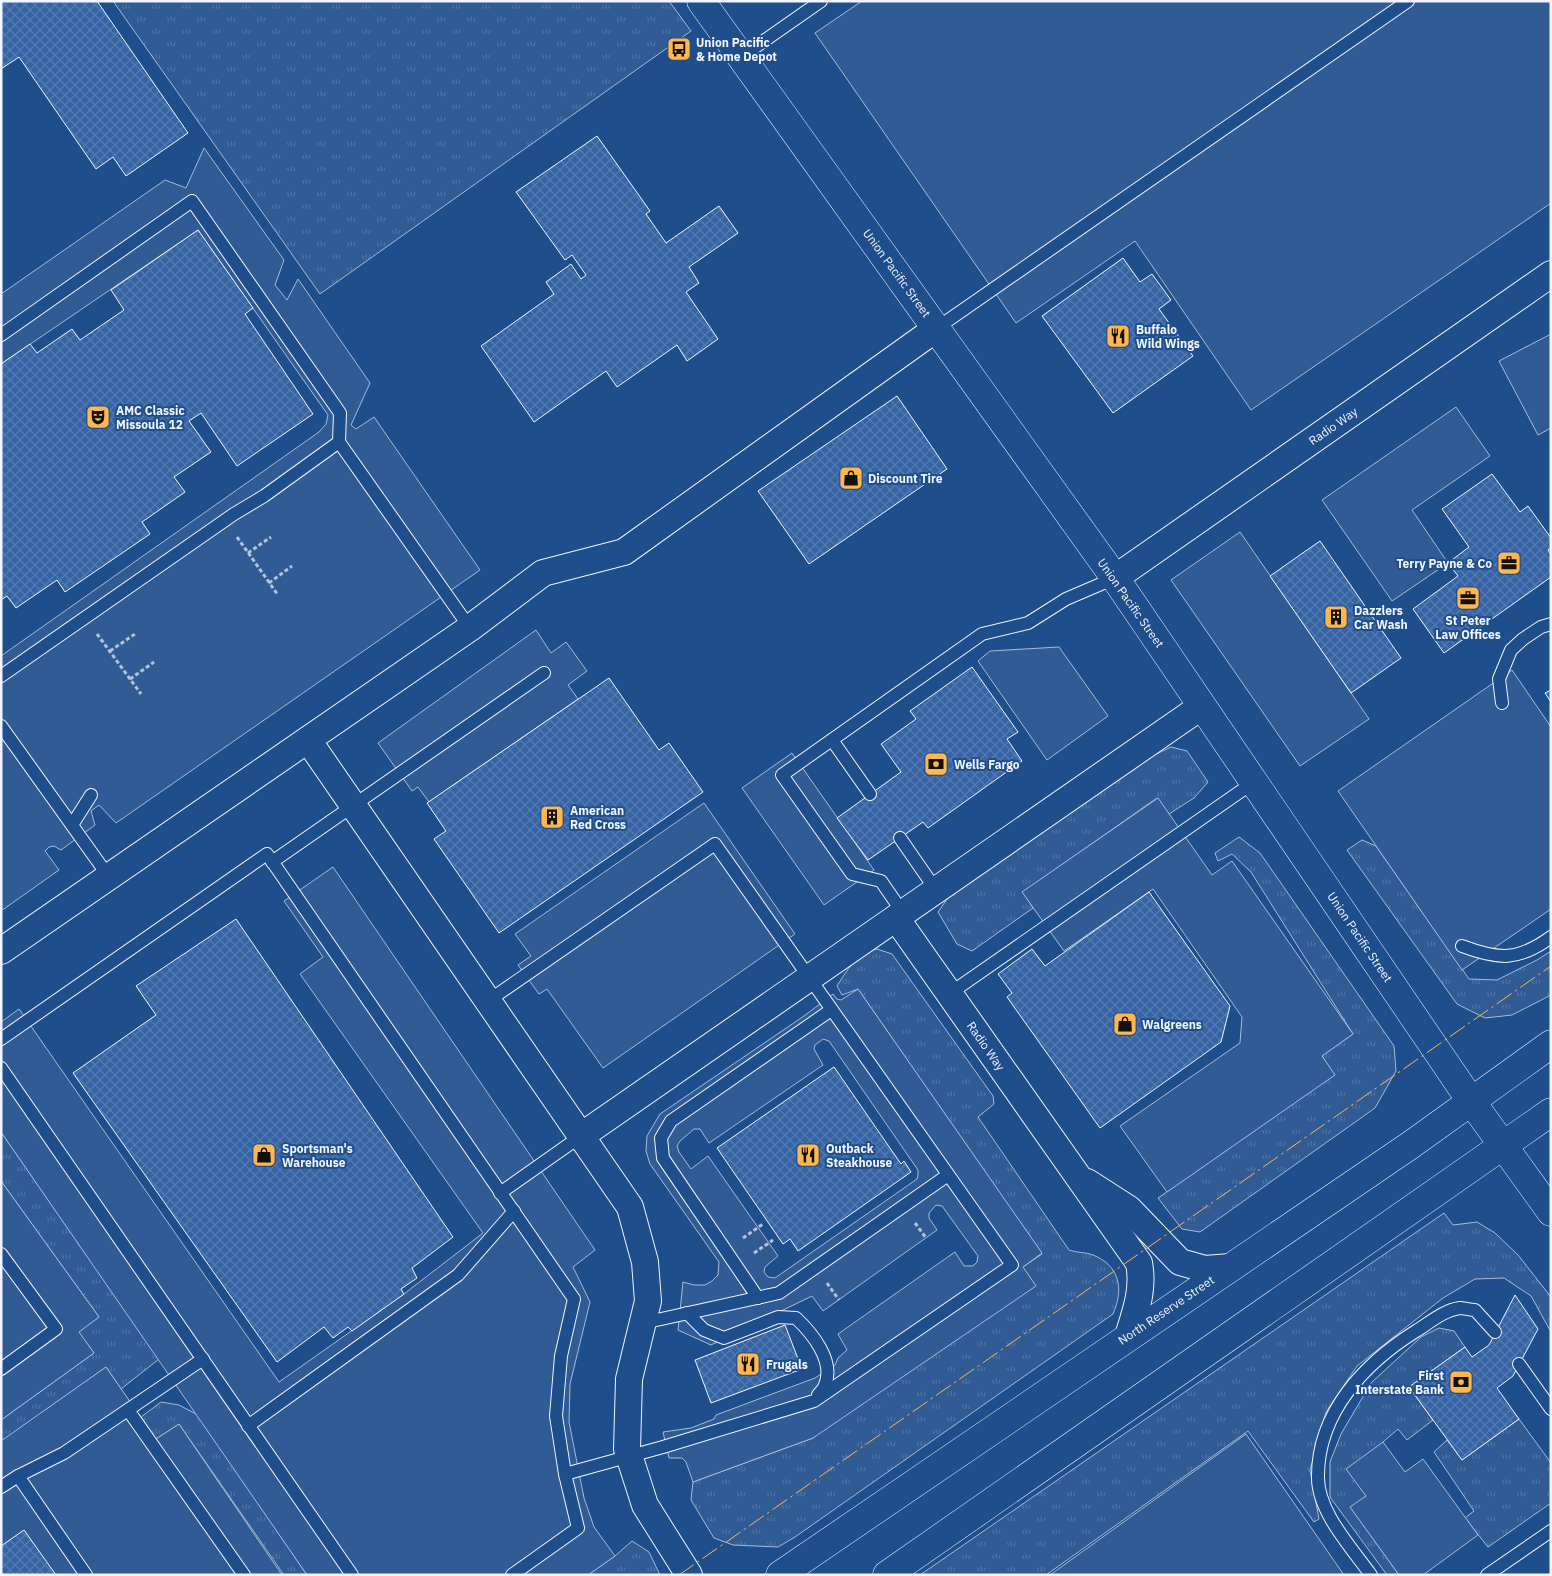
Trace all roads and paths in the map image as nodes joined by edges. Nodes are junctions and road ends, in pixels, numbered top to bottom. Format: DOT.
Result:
graph roads {
  1 [pos="701,1"];
  2 [pos="822,1"];
  3 [pos="1408,1"];
  4 [pos="741,57"];
  5 [pos="1551,274"];
  6 [pos="937,328"];
  7 [pos="1,335"];
  8 [pos="339,442"];
  9 [pos="234,514"];
  10 [pos="270,537"];
  11 [pos="248,553"];
  12 [pos="292,566"];
  13 [pos="1115,578"];
  14 [pos="269,583"];
  15 [pos="278,595"];
  16 [pos="1551,624"];
  17 [pos="75,625"];
  18 [pos="470,628"];
  19 [pos="135,634"];
  20 [pos="110,651"];
  21 [pos="154,662"];
  22 [pos="544,673"];
  23 [pos="1,676"];
  24 [pos="130,679"];
  25 [pos="141,694"];
  26 [pos="1502,704"];
  27 [pos="1202,706"];
  28 [pos="1,726"];
  29 [pos="308,740"];
  30 [pos="832,740"];
  31 [pos="1254,782"];
  32 [pos="92,794"];
  33 [pos="870,794"];
  34 [pos="353,806"];
  35 [pos="72,825"];
  36 [pos="900,838"];
  37 [pos="272,862"];
  38 [pos="109,877"];
  39 [pos="936,890"];
  40 [pos="899,915"];
  41 [pos="1551,937"];
  42 [pos="1462,946"];
  43 [pos="1,951"];
  44 [pos="809,978"];
  45 [pos="949,994"];
  46 [pos="488,1002"];
  47 [pos="831,1010"];
  48 [pos="1,1039"];
  49 [pos="1551,1044"];
  50 [pos="1,1068"];
  51 [pos="1471,1101"];
  52 [pos="1551,1112"];
  53 [pos="581,1136"];
  54 [pos="1503,1145"];
  55 [pos="948,1175"];
  56 [pos="1076,1175"];
  57 [pos="500,1193"];
  58 [pos="514,1211"];
  59 [pos="1551,1212"];
  60 [pos="915,1222"];
  61 [pos="763,1224"];
  62 [pos="926,1238"];
  63 [pos="740,1240"];
  64 [pos="773,1240"];
  65 [pos="1,1254"];
  66 [pos="751,1255"];
  67 [pos="1231,1267"];
  68 [pos="827,1282"];
  69 [pos="758,1298"];
  70 [pos="839,1300"];
  71 [pos="687,1313"];
  72 [pos="643,1323"];
  73 [pos="1495,1332"];
  74 [pos="1128,1336"];
  75 [pos="202,1359"];
  76 [pos="1520,1364"];
  77 [pos="1,1369"];
  78 [pos="814,1401"];
  79 [pos="1551,1409"];
  80 [pos="128,1410"];
  81 [pos="248,1426"];
  82 [pos="629,1456"];
  83 [pos="564,1474"];
  84 [pos="18,1476"];
  85 [pos="1,1487"];
  86 [pos="1551,1531"];
  87 [pos="86,1575"];
  88 [pos="244,1575"];
  89 [pos="352,1575"];
  90 [pos="512,1575"];
  91 [pos="689,1575"];
  92 [pos="780,1575"];
  93 [pos="887,1575"];
  94 [pos="1371,1575"];
  95 [pos="1487,1575"];
  1 -- 4 [label="main road, Union Pacific Street"];
  2 -- 4 [label="lane"];
  3 -- 6 [label="lane"];
  4 -- 6 [label="main road, Union Pacific Street"];
  5 -- 13 [label="street, Radio Way"];
  6 -- 13 [label="main road, Union Pacific Street"];
  6 -- 18 [label="street"];
  7 -- 8 [label="lane"];
  8 -- 9 [label="lane"];
  8 -- 18 [label="lane"];
  9 -- 11 [label="path"];
  9 -- 17 [label="lane"];
  10 -- 11 [label="path"];
  11 -- 14 [label="path"];
  12 -- 14 [label="path"];
  13 -- 27 [label="main road, Union Pacific Street"];
  13 -- 30 [label="lane"];
  14 -- 15 [label="path"];
  16 -- 26 [label="lane"];
  17 -- 20 [label="path"];
  17 -- 23 [label="lane"];
  18 -- 29 [label="street"];
  19 -- 20 [label="path"];
  20 -- 24 [label="path"];
  21 -- 24 [label="path"];
  22 -- 34 [label="lane"];
  24 -- 25 [label="path"];
  27 -- 31 [label="main road, Union Pacific Street"];
  27 -- 39 [label="street"];
  28 -- 35 [label="lane"];
  29 -- 34 [label="street"];
  29 -- 38 [label="street"];
  30 -- 33 [label="lane"];
  30 -- 40 [label="lane"];
  31 -- 45 [label="lane"];
  31 -- 51 [label="main road, Union Pacific Street"];
  32 -- 35 [label="lane"];
  34 -- 37 [label="lane"];
  34 -- 46 [label="street"];
  35 -- 38 [label="lane"];
  36 -- 39 [label="lane"];
  37 -- 48 [label="lane"];
  37 -- 57 [label="lane"];
  38 -- 43 [label="street"];
  39 -- 40 [label="street"];
  40 -- 44 [label="street"];
  40 -- 45 [label="street, Radio Way"];
  41 -- 42 [label="lane"];
  44 -- 46 [label="lane"];
  44 -- 47 [label="lane"];
  44 -- 53 [label="street"];
  45 -- 56 [label="street, Radio Way"];
  46 -- 53 [label="street"];
  47 -- 55 [label="lane"];
  47 -- 69 [label="lane"];
  49 -- 51 [label="main road, North Reserve Street"];
  50 -- 75 [label="lane"];
  51 -- 54 [label="main road, Union Pacific Street"];
  51 -- 67 [label="main road, North Reserve Street"];
  52 -- 54 [label="main road"];
  53 -- 57 [label="lane"];
  53 -- 72 [label="street"];
  54 -- 59 [label="main road, Union Pacific Street"];
  54 -- 93 [label="main road"];
  55 -- 69 [label="lane"];
  55 -- 78 [label="lane"];
  56 -- 67 [label="street, Radio Way"];
  56 -- 74 [label="street, Radio Way"];
  57 -- 58 [label="lane"];
  58 -- 81 [label="lane"];
  58 -- 83 [label="lane"];
  60 -- 62 [label="path"];
  61 -- 63 [label="path"];
  64 -- 66 [label="path"];
  65 -- 77 [label="lane"];
  67 -- 74 [label="main road, North Reserve Street"];
  68 -- 70 [label="path"];
  69 -- 71 [label="lane"];
  71 -- 72 [label="lane"];
  71 -- 78 [label="lane"];
  72 -- 82 [label="street"];
  73 -- 94 [label="lane"];
  74 -- 92 [label="main road, North Reserve Street"];
  75 -- 80 [label="lane"];
  75 -- 81 [label="lane"];
  76 -- 79 [label="lane"];
  78 -- 82 [label="lane"];
  80 -- 84 [label="lane"];
  80 -- 88 [label="lane"];
  81 -- 89 [label="lane"];
  82 -- 83 [label="lane"];
  82 -- 91 [label="street"];
  83 -- 90 [label="lane"];
  84 -- 85 [label="lane"];
  84 -- 87 [label="lane"];
  86 -- 95 [label="lane"];
}
